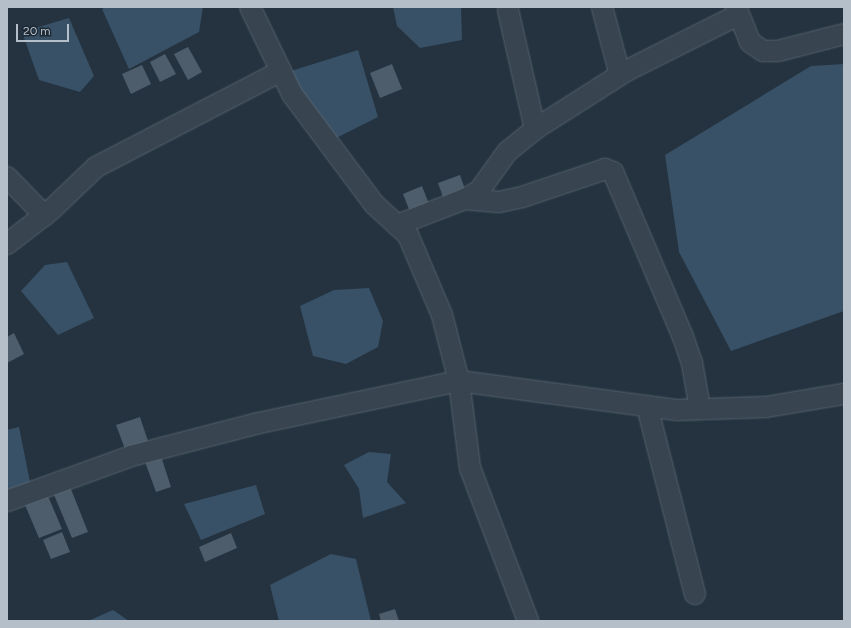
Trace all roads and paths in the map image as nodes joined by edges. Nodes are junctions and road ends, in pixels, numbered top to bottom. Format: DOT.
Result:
graph roads {
  1 [pos="250,7"];
  2 [pos="602,7"];
  3 [pos="508,10"];
  4 [pos="737,11"];
  5 [pos="844,34"];
  6 [pos="281,71"];
  7 [pos="620,75"];
  8 [pos="535,129"];
  9 [pos="7,177"];
  10 [pos="466,199"];
  11 [pos="45,216"];
  12 [pos="397,225"];
  13 [pos="7,244"];
  14 [pos="459,381"];
  15 [pos="844,394"];
  16 [pos="647,406"];
  17 [pos="700,409"];
  18 [pos="7,501"];
  19 [pos="695,594"];
  20 [pos="528,621"];
  1 -- 6 [label="street"];
  2 -- 7 [label="street"];
  3 -- 8 [label="street"];
  4 -- 5 [label="street"];
  4 -- 7 [label="street"];
  6 -- 11 [label="street"];
  6 -- 12 [label="street"];
  7 -- 8 [label="street"];
  8 -- 10 [label="street"];
  9 -- 11 [label="street"];
  10 -- 12 [label="street"];
  10 -- 17 [label="street"];
  11 -- 13 [label="street"];
  12 -- 14 [label="street"];
  14 -- 16 [label="street"];
  14 -- 18 [label="street"];
  14 -- 20 [label="street"];
  15 -- 17 [label="street"];
  16 -- 17 [label="street"];
  16 -- 19 [label="street"];
}
